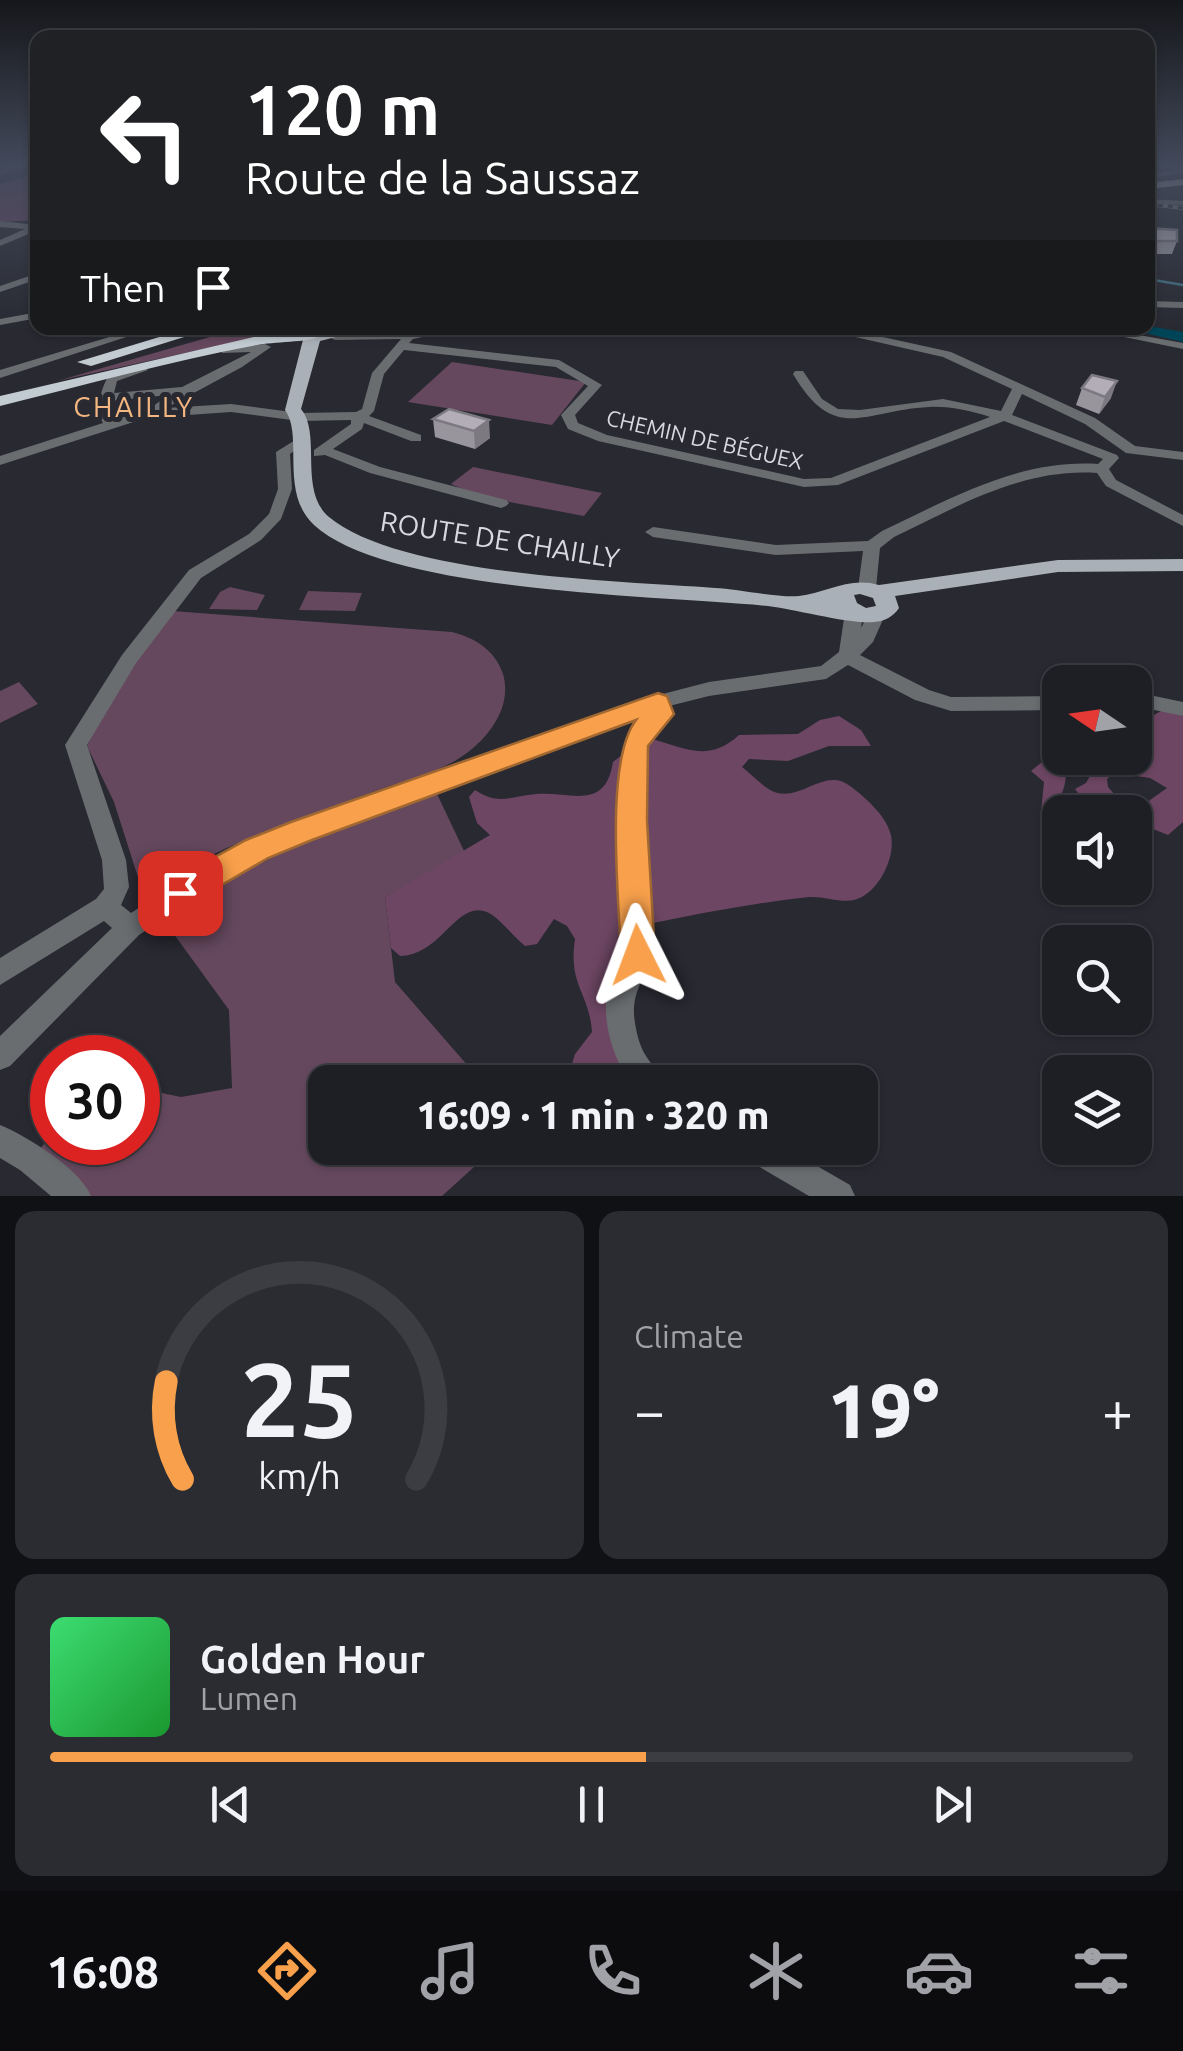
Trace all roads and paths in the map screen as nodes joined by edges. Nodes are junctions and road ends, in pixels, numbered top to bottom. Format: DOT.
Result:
graph roads {
  1 [pos="0,224"];
  2 [pos="30,227"];
  3 [pos="30,231"];
  4 [pos="0,243"];
  5 [pos="30,279"];
  6 [pos="0,289"];
  7 [pos="1155,304"];
  8 [pos="1183,304"];
  9 [pos="30,316"];
  10 [pos="0,322"];
  11 [pos="125,335"];
  12 [pos="183,335"];
  13 [pos="204,335"];
  14 [pos="283,335"];
  15 [pos="330,335"];
  16 [pos="372,335"];
  17 [pos="428,335"];
  18 [pos="863,335"];
  19 [pos="1123,335"];
  20 [pos="405,340"];
  21 [pos="1183,346"];
  22 [pos="0,374"];
  23 [pos="799,374"];
  24 [pos="1018,389"];
  25 [pos="180,390"];
  26 [pos="0,394"];
  27 [pos="107,398"];
  28 [pos="152,411"];
  29 [pos="358,416"];
  30 [pos="299,418"];
  31 [pos="998,418"];
  32 [pos="113,425"];
  33 [pos="416,438"];
  34 [pos="300,441"];
  35 [pos="323,450"];
  36 [pos="1131,450"];
  37 [pos="1183,456"];
  38 [pos="0,461"];
  39 [pos="1107,464"];
  40 [pos="303,466"];
  41 [pos="501,503"];
  42 [pos="1183,521"];
  43 [pos="653,532"];
  44 [pos="872,546"];
  45 [pos="1183,564"];
  46 [pos="868,601"];
  47 [pos="848,657"];
  48 [pos="658,702"];
  49 [pos="1042,703"];
  50 [pos="1152,703"];
  51 [pos="1183,709"];
  52 [pos="105,907"];
  53 [pos="130,928"];
  54 [pos="0,973"];
  55 [pos="0,1056"];
  56 [pos="636,1065"];
  57 [pos="0,1140"];
  58 [pos="786,1165"];
  59 [pos="75,1196"];
  60 [pos="839,1196"];
  1 -- 2 [label="street"];
  3 -- 4 [label="street"];
  5 -- 6 [label="street"];
  7 -- 8 [label="street"];
  9 -- 10 [label="street"];
  11 -- 22 [label="street"];
  12 -- 26 [label="highway"];
  13 -- 26 [label="highway"];
  14 -- 26 [label="highway"];
  15 -- 30 [label="main road, ROUTE DE CHAILLY"];
  16 -- 20 [label="street"];
  17 -- 20 [label="street"];
  18 -- 24 [label="street"];
  19 -- 21 [label="street"];
  20 -- 29 [label="street"];
  20 -- 31 [label="street, CHEMIN DE BÉGUEX"];
  23 -- 31 [label="street"];
  24 -- 31 [label="street"];
  24 -- 36 [label="street"];
  25 -- 27 [label="street"];
  25 -- 27 [label="street"];
  25 -- 28 [label="street"];
  27 -- 32 [label="street"];
  28 -- 30 [label="street"];
  28 -- 32 [label="street"];
  29 -- 30 [label="street"];
  29 -- 33 [label="street"];
  29 -- 35 [label="street"];
  30 -- 34 [label="main road, ROUTE DE CHAILLY"];
  31 -- 39 [label="street"];
  32 -- 38 [label="street"];
  34 -- 40 [label="main road, ROUTE DE CHAILLY"];
  34 -- 52 [label="street"];
  35 -- 40 [label="street"];
  35 -- 41 [label="street"];
  36 -- 37 [label="street"];
  36 -- 39 [label="street"];
  39 -- 42 [label="street"];
  39 -- 44 [label="street"];
  40 -- 46 [label="main road, ROUTE DE CHAILLY"];
  43 -- 44 [label="street"];
  44 -- 46 [label="street"];
  45 -- 46 [label="main road, ROUTE DE CHAILLY"];
  46 -- 47 [label="street"];
  47 -- 48 [label="street"];
  47 -- 49 [label="street"];
  48 -- 53 [label="street"];
  48 -- 56 [label="street"];
  50 -- 51 [label="street"];
  52 -- 53 [label="street"];
  52 -- 54 [label="street"];
  53 -- 55 [label="street"];
  57 -- 59 [label="street"];
  58 -- 60 [label="street"];
}
